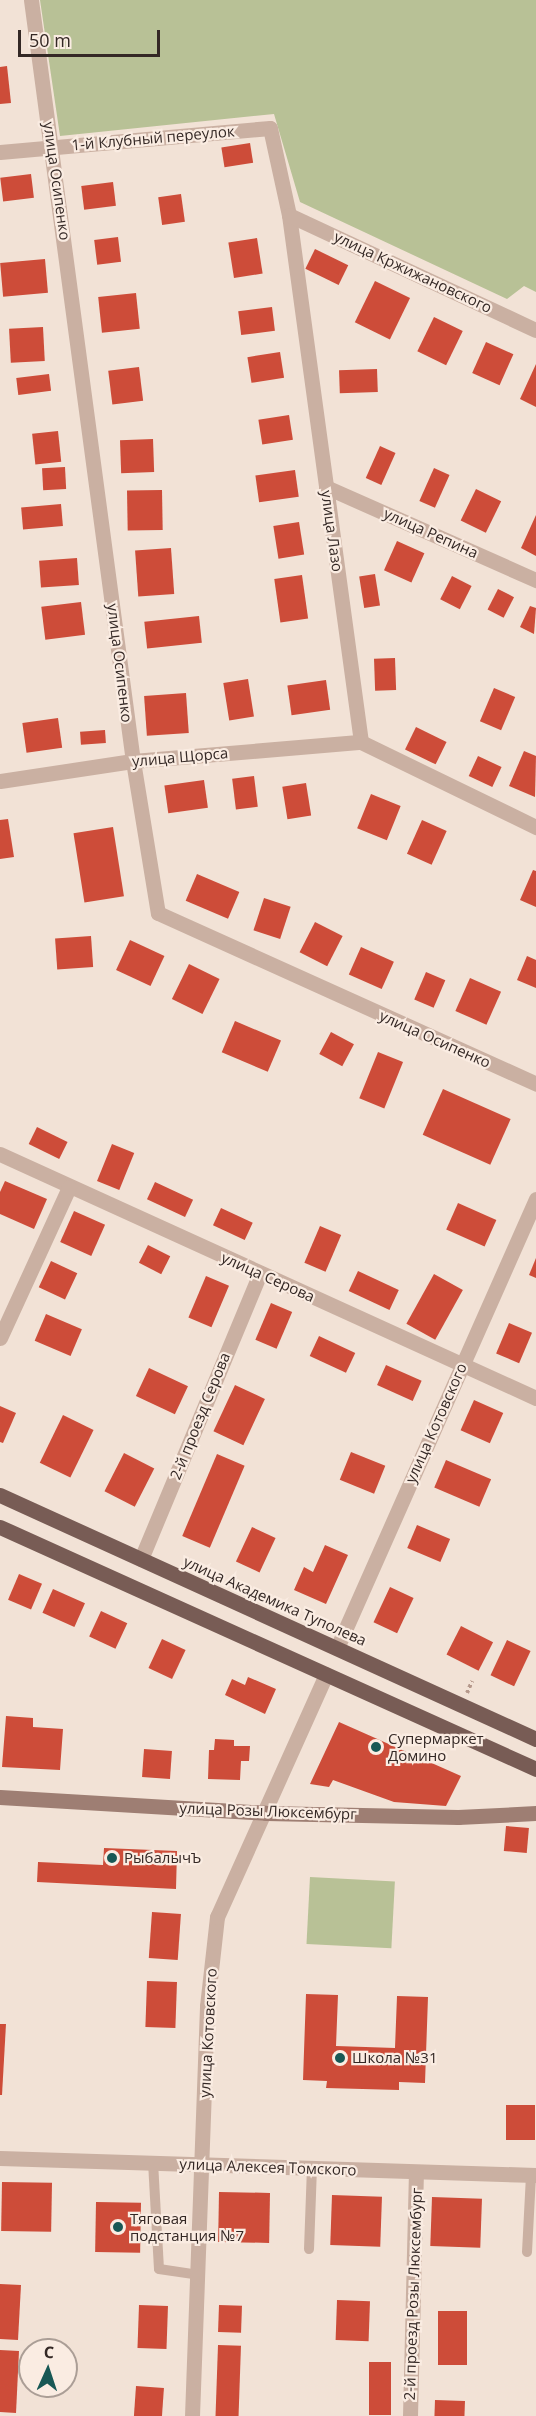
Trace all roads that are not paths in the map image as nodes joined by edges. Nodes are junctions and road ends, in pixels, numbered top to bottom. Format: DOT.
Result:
graph roads {
  1 [pos="31,0"];
  2 [pos="270,128"];
  3 [pos="52,147"];
  4 [pos="0,152"];
  5 [pos="290,215"];
  6 [pos="536,330"];
  7 [pos="326,486"];
  8 [pos="536,580"];
  9 [pos="361,742"];
  10 [pos="133,760"];
  11 [pos="0,781"];
  12 [pos="536,827"];
  13 [pos="536,1084"];
  14 [pos="0,1154"];
  15 [pos="69,1187"];
  16 [pos="536,1199"];
  17 [pos="260,1273"];
  18 [pos="0,1338"];
  19 [pos="462,1366"];
  20 [pos="536,1398"];
  21 [pos="0,1495"];
  22 [pos="0,1527"];
  23 [pos="141,1559"];
  24 [pos="338,1648"];
  25 [pos="326,1674"];
  26 [pos="536,1739"];
  27 [pos="536,1769"];
  28 [pos="0,1797"];
  29 [pos="266,1813"];
  30 [pos="536,1814"];
  31 [pos="0,2158"];
  32 [pos="153,2162"];
  33 [pos="203,2165"];
  34 [pos="312,2168"];
  35 [pos="416,2172"];
  36 [pos="533,2175"];
  37 [pos="309,2249"];
  38 [pos="527,2252"];
  39 [pos="199,2275"];
  40 [pos="192,2416"];
  41 [pos="410,2416"];
  1 -- 3 [label="street, улица Осипенко"];
  2 -- 3 [label="street, 1-й Клубный переулок"];
  2 -- 5 [label="street, улица Лазо"];
  3 -- 4 [label="street, 1-й Клубный переулок"];
  3 -- 10 [label="street, улица Осипенко"];
  5 -- 6 [label="street, улица Кржижановского"];
  5 -- 7 [label="street, улица Лазо"];
  7 -- 8 [label="street, улица Репина"];
  7 -- 9 [label="street, улица Лазо"];
  9 -- 10 [label="street, улица Щорса"];
  9 -- 12 [label="street"];
  10 -- 11 [label="street, улица Щорса"];
  10 -- 13 [label="street, улица Осипенко"];
  14 -- 15 [label="street, улица Серова"];
  15 -- 17 [label="street, улица Серова"];
  15 -- 18 [label="street"];
  16 -- 19 [label="street, улица Котовского"];
  17 -- 19 [label="street, улица Серова"];
  17 -- 23 [label="street, 2-й проезд Серова"];
  19 -- 20 [label="street, улица Серова"];
  19 -- 24 [label="street, улица Котовского"];
  21 -- 23 [label="main road, улица Академика Туполева"];
  22 -- 25 [label="main road"];
  23 -- 24 [label="main road, улица Академика Туполева"];
  24 -- 26 [label="main road, улица Академика Туполева"];
  25 -- 27 [label="main road"];
  25 -- 29 [label="street, улица Котовского"];
  28 -- 29 [label="street, улица Розы Люксембург"];
  29 -- 30 [label="street, улица Розы Люксембург"];
  29 -- 33 [label="street, улица Котовского"];
  31 -- 32 [label="street, улица Алексея Томского"];
  32 -- 33 [label="street, улица Алексея Томского"];
  32 -- 39 [label="lane"];
  33 -- 34 [label="street, улица Алексея Томского"];
  33 -- 39 [label="street, улица Котовского"];
  34 -- 35 [label="street, улица Алексея Томского"];
  34 -- 37 [label="lane"];
  35 -- 36 [label="street, улица Алексея Томского"];
  35 -- 41 [label="street, 2-й проезд Розы Люксембург"];
  36 -- 38 [label="lane"];
  39 -- 40 [label="street, улица Котовского"];
}
